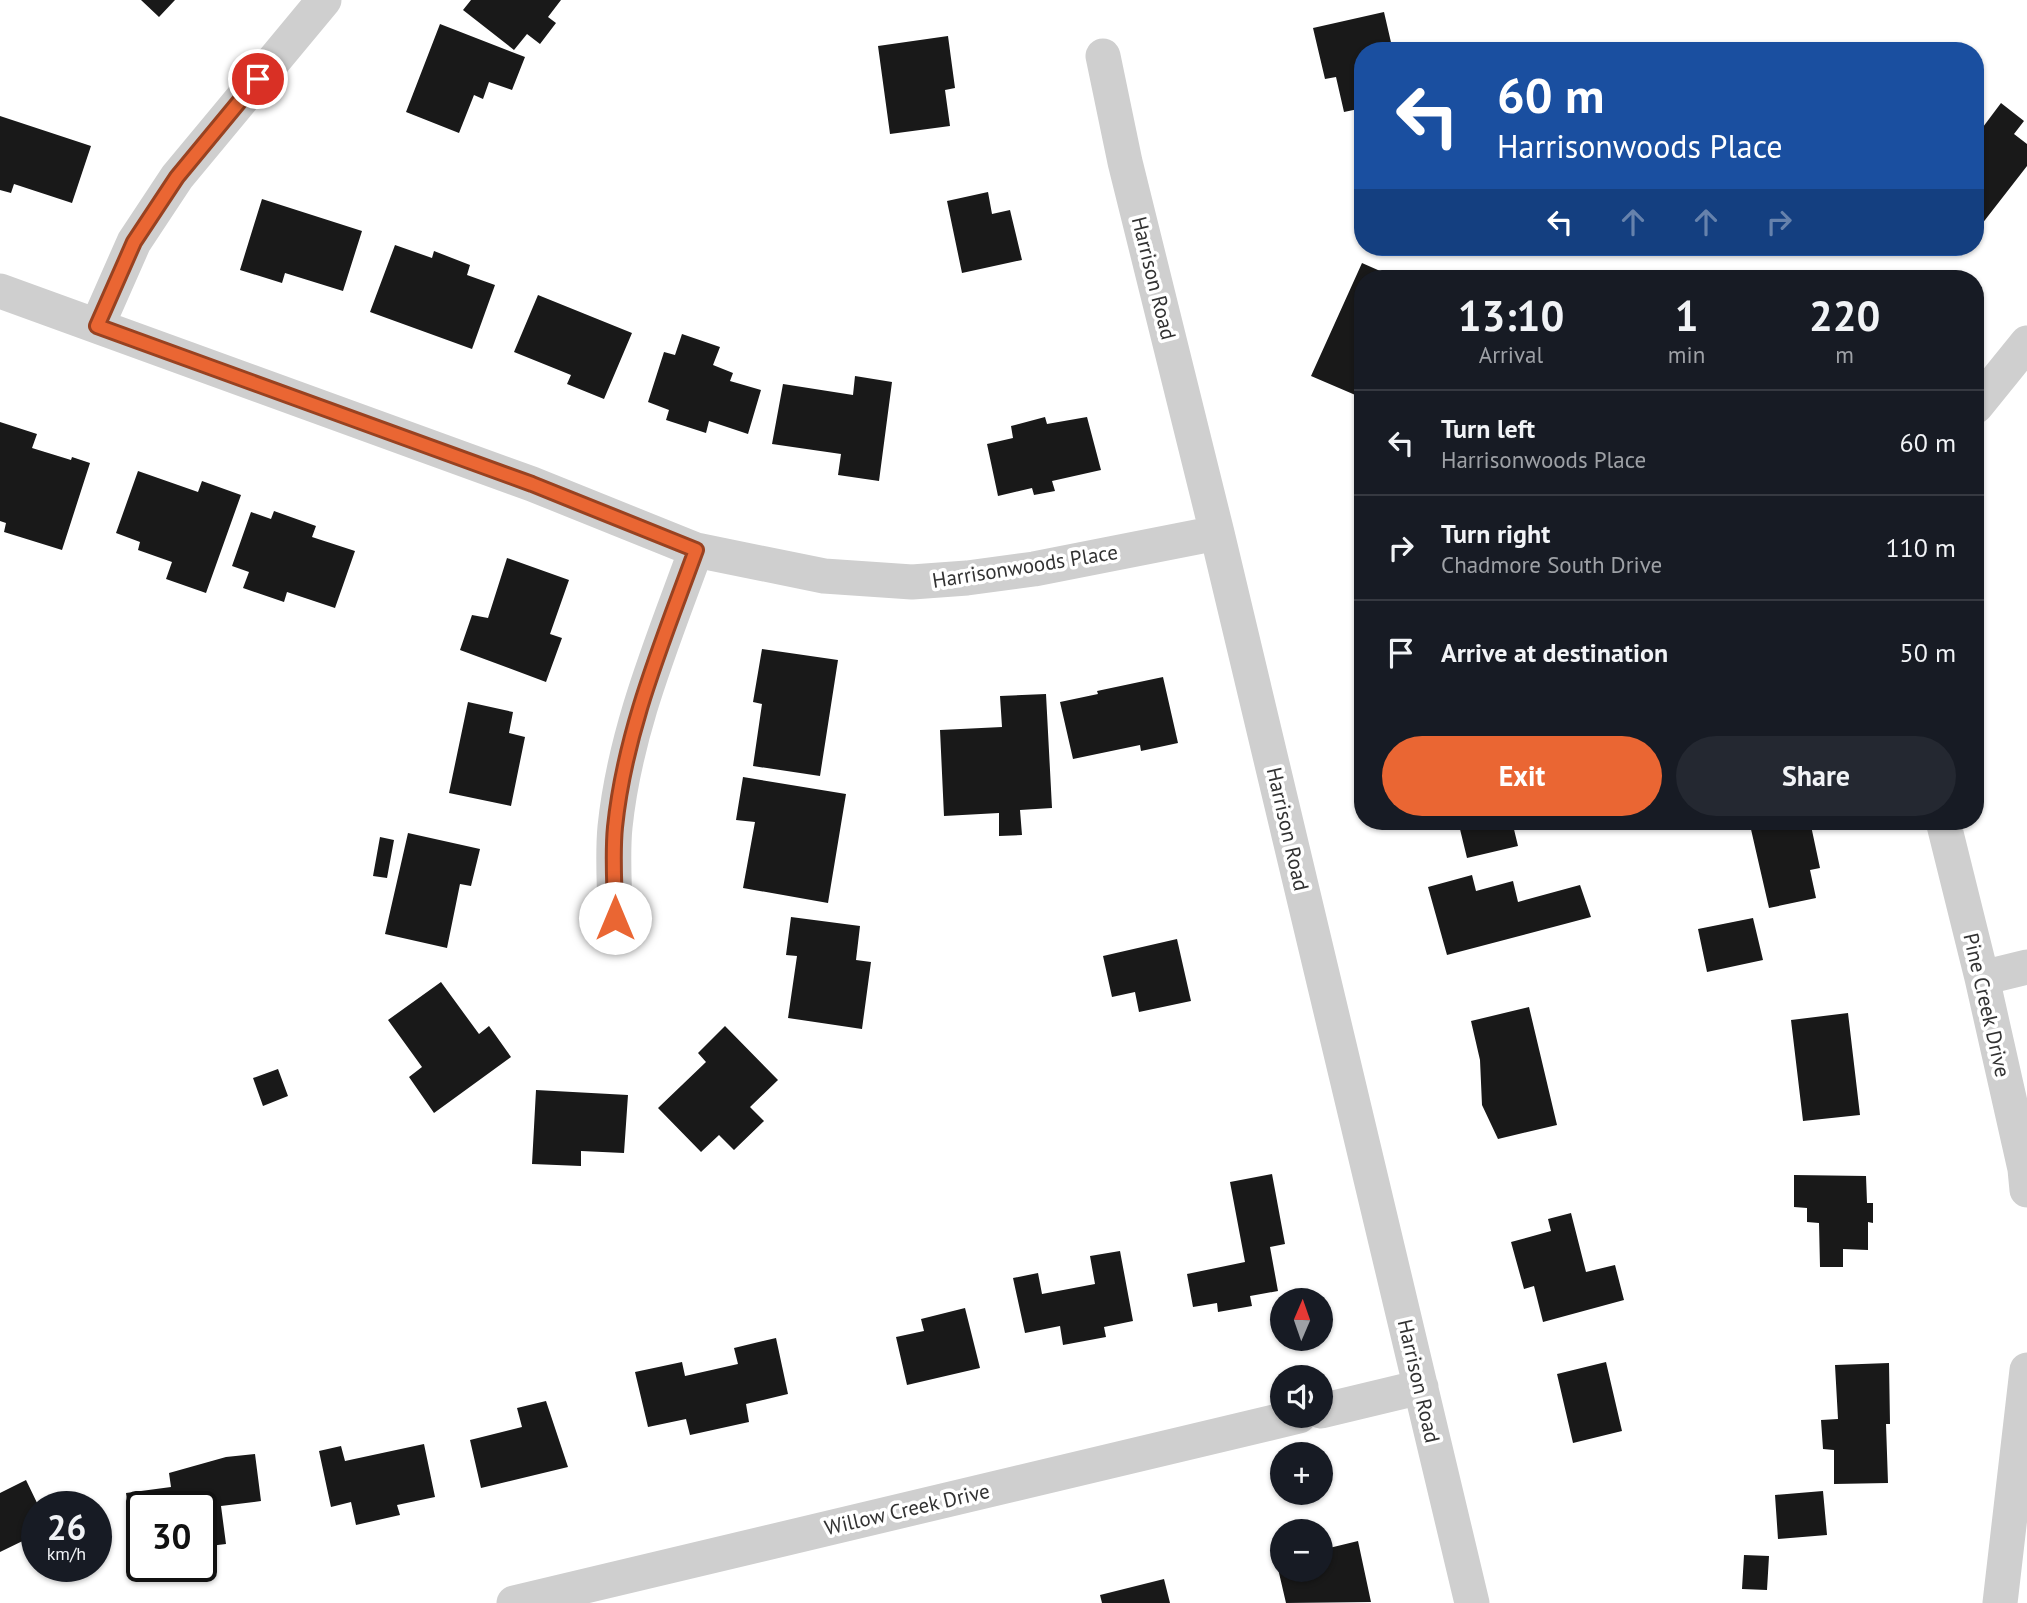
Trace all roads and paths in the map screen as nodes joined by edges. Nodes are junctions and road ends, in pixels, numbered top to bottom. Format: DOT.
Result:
graph roads {
  1 [pos="324,0"];
  2 [pos="1103,55"];
  3 [pos="0,291"];
  4 [pos="97,326"];
  5 [pos="2027,343"];
  6 [pos="1984,396"];
  7 [pos="1217,533"];
  8 [pos="696,550"];
  9 [pos="1945,830"];
  10 [pos="615,918"];
  11 [pos="2027,967"];
  12 [pos="1982,978"];
  13 [pos="2027,1191"];
  14 [pos="2027,1370"];
  15 [pos="1421,1387"];
  16 [pos="1333,1407"];
  17 [pos="1270,1423"];
  18 [pos="514,1603"];
  19 [pos="1472,1603"];
  20 [pos="2000,1603"];
  1 -- 4 [label="street"];
  2 -- 7 [label="street, Harrison Road"];
  3 -- 4 [label="street, Harrisonwoods Place"];
  4 -- 8 [label="street, Harrisonwoods Place"];
  5 -- 6 [label="street"];
  7 -- 8 [label="street, Harrisonwoods Place"];
  7 -- 15 [label="street, Harrison Road"];
  8 -- 10 [label="street"];
  9 -- 12 [label="street, Pine Creek Drive"];
  11 -- 12 [label="street"];
  12 -- 13 [label="street, Pine Creek Drive"];
  14 -- 20 [label="street"];
  15 -- 16 [label="street"];
  15 -- 19 [label="street, Harrison Road"];
  17 -- 18 [label="street, Willow Creek Drive"];
}
